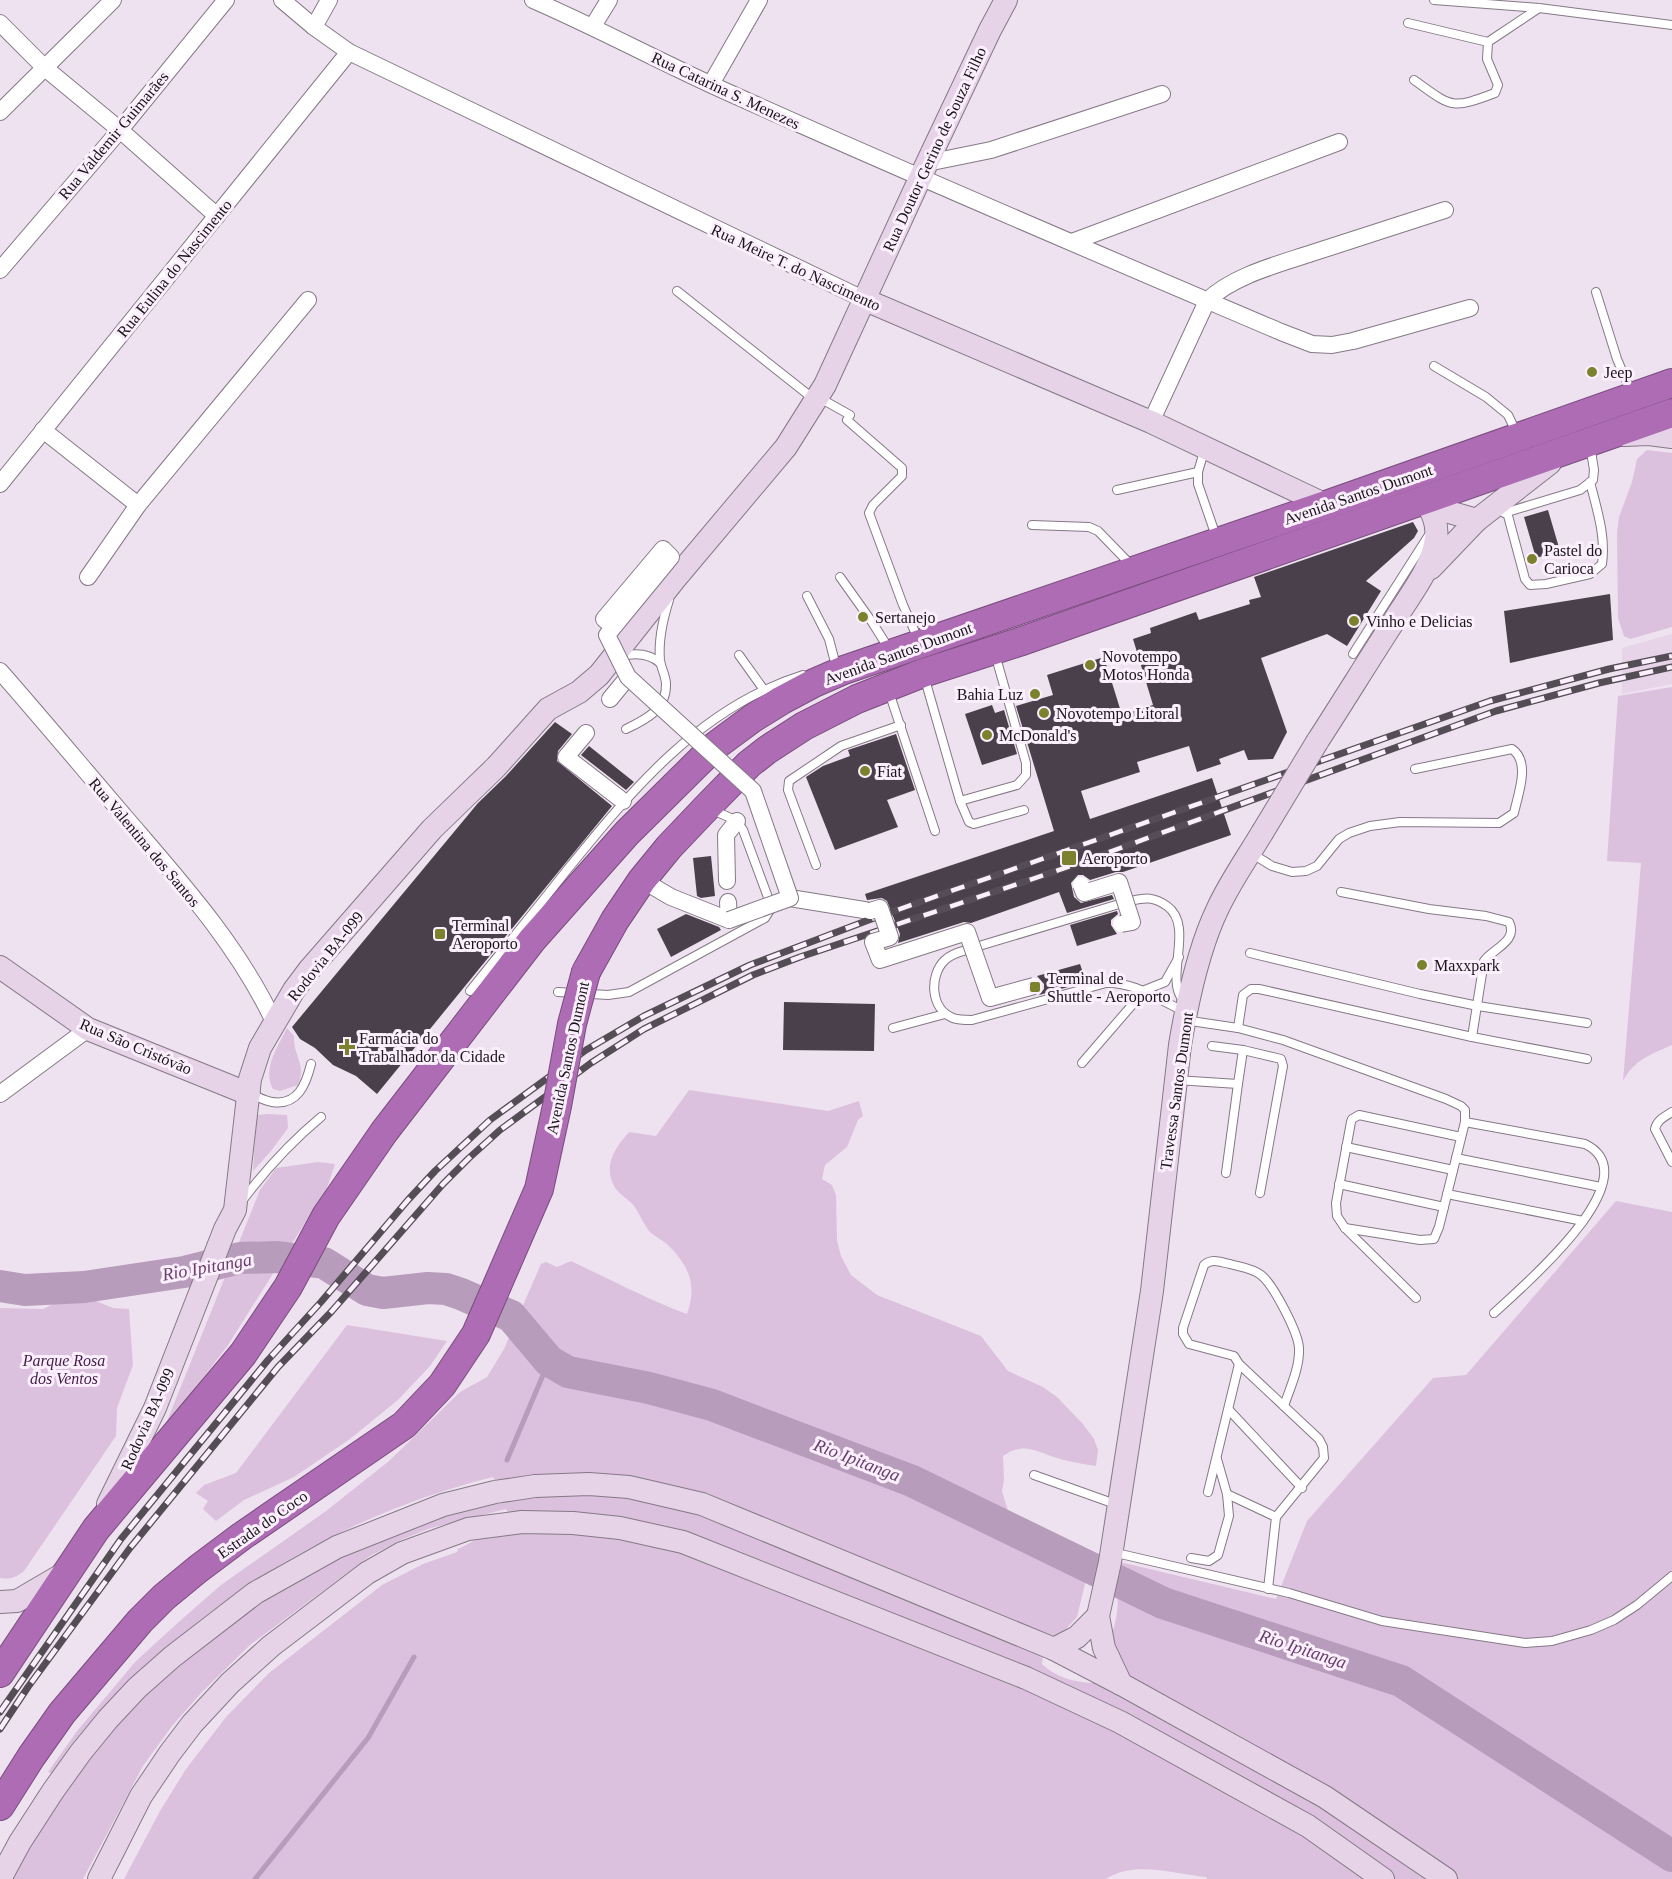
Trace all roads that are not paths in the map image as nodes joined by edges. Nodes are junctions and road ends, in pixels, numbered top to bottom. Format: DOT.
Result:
graph roads {
  1 [pos="113,0"];
  2 [pos="226,0"];
  3 [pos="282,0"];
  4 [pos="329,0"];
  5 [pos="533,0"];
  6 [pos="609,0"];
  7 [pos="759,0"];
  8 [pos="1006,0"];
  9 [pos="1434,0"];
  10 [pos="1539,8"];
  11 [pos="0,22"];
  12 [pos="1408,23"];
  13 [pos="1672,25"];
  14 [pos="593,26"];
  15 [pos="314,27"];
  16 [pos="1488,42"];
  17 [pos="349,52"];
  18 [pos="45,68"];
  19 [pos="1414,80"];
  20 [pos="711,84"];
  21 [pos="1162,94"];
  22 [pos="0,112"];
  23 [pos="120,130"];
  24 [pos="1339,142"];
  25 [pos="924,170"];
  26 [pos="1445,210"];
  27 [pos="217,216"];
  28 [pos="1072,242"];
  29 [pos="0,270"];
  30 [pos="677,291"];
  31 [pos="1596,292"];
  32 [pos="863,299"];
  33 [pos="308,300"];
  34 [pos="1207,301"];
  35 [pos="1470,308"];
  36 [pos="1434,366"];
  37 [pos="1672,383"];
  38 [pos="1633,397"];
  39 [pos="817,399"];
  40 [pos="1672,413"];
  41 [pos="1151,422"];
  42 [pos="43,430"];
  43 [pos="1519,437"];
  44 [pos="1672,437"];
  45 [pos="1592,442"];
  46 [pos="1205,448"];
  47 [pos="1198,472"];
  48 [pos="1590,482"];
  49 [pos="0,484"];
  50 [pos="1117,490"];
  51 [pos="1326,505"];
  52 [pos="138,506"];
  53 [pos="1429,510"];
  54 [pos="1507,512"];
  55 [pos="1477,520"];
  56 [pos="1032,525"];
  57 [pos="1218,542"];
  58 [pos="1136,570"];
  59 [pos="668,571"];
  60 [pos="88,577"];
  61 [pos="840,577"];
  62 [pos="1416,585"];
  63 [pos="807,596"];
  64 [pos="920,644"];
  65 [pos="994,650"];
  66 [pos="1353,654"];
  67 [pos="739,655"];
  68 [pos="880,658"];
  69 [pos="609,663"];
  70 [pos="660,663"];
  71 [pos="836,666"];
  72 [pos="0,670"];
  73 [pos="818,670"];
  74 [pos="923,673"];
  75 [pos="807,674"];
  76 [pos="628,676"];
  77 [pos="887,686"];
  78 [pos="764,690"];
  79 [pos="610,699"];
  80 [pos="901,725"];
  81 [pos="626,729"];
  82 [pos="586,733"];
  83 [pos="1415,769"];
  84 [pos="623,801"];
  85 [pos="960,801"];
  86 [pos="707,807"];
  87 [pos="1024,810"];
  88 [pos="737,821"];
  89 [pos="935,831"];
  90 [pos="1251,853"];
  91 [pos="816,865"];
  92 [pos="642,880"];
  93 [pos="727,881"];
  94 [pos="1081,885"];
  95 [pos="1341,892"];
  96 [pos="790,898"];
  97 [pos="1131,900"];
  98 [pos="728,902"];
  99 [pos="1116,905"];
  100 [pos="729,920"];
  101 [pos="1121,924"];
  102 [pos="979,946"];
  103 [pos="966,950"];
  104 [pos="1250,953"];
  105 [pos="1179,957"];
  106 [pos="0,967"];
  107 [pos="1034,986"];
  108 [pos="1145,990"];
  109 [pos="470,991"];
  110 [pos="558,992"];
  111 [pos="1478,1006"];
  112 [pos="1186,1012"];
  113 [pos="945,1014"];
  114 [pos="1587,1023"];
  115 [pos="275,1024"];
  116 [pos="893,1028"];
  117 [pos="88,1029"];
  118 [pos="1238,1029"];
  119 [pos="1472,1037"];
  120 [pos="1212,1046"];
  121 [pos="1243,1050"];
  122 [pos="1587,1059"];
  123 [pos="1082,1062"];
  124 [pos="311,1064"];
  125 [pos="1176,1079"];
  126 [pos="1238,1084"];
  127 [pos="0,1094"];
  128 [pos="249,1094"];
  129 [pos="1672,1112"];
  130 [pos="321,1117"];
  131 [pos="1465,1122"];
  132 [pos="1461,1137"];
  133 [pos="1346,1148"];
  134 [pos="1456,1158"];
  135 [pos="1672,1162"];
  136 [pos="1453,1170"];
  137 [pos="1226,1173"];
  138 [pos="1339,1184"];
  139 [pos="1601,1187"];
  140 [pos="1260,1193"];
  141 [pos="1447,1194"];
  142 [pos="1444,1207"];
  143 [pos="230,1220"];
  144 [pos="1583,1221"];
  145 [pos="1345,1228"];
  146 [pos="517,1243"];
  147 [pos="1416,1298"];
  148 [pos="1494,1313"];
  149 [pos="1239,1364"];
  150 [pos="1284,1406"];
  151 [pos="1229,1410"];
  152 [pos="1217,1458"];
  153 [pos="1034,1475"];
  154 [pos="1302,1488"];
  155 [pos="1208,1492"];
  156 [pos="1227,1494"];
  157 [pos="1119,1505"];
  158 [pos="1276,1517"];
  159 [pos="96,1529"];
  160 [pos="1111,1557"];
  161 [pos="1191,1558"];
  162 [pos="69,1571"];
  163 [pos="1672,1576"];
  164 [pos="1268,1589"];
  165 [pos="0,1602"];
  166 [pos="1099,1611"];
  167 [pos="1054,1649"];
  168 [pos="2,1660"];
  169 [pos="1121,1684"];
  170 [pos="0,1806"];
  171 [pos="0,1879"];
  172 [pos="99,1879"];
  173 [pos="1383,1879"];
  174 [pos="1446,1879"];
  1 -- 18 [label="street"];
  2 -- 23 [label="street, Rua Valdemir Guimarães"];
  3 -- 15 [label="street, Rua Meire T. do Nascimento"];
  4 -- 15 [label="street"];
  5 -- 14 [label="street, Rua Catarina S. Menezes"];
  6 -- 14 [label="street"];
  7 -- 20 [label="street"];
  8 -- 25 [label="main road, Rua Doutor Gerino de Souza Filho"];
  9 -- 10 [label="lane"];
  10 -- 13 [label="lane"];
  10 -- 16 [label="lane"];
  11 -- 18 [label="street"];
  12 -- 16 [label="lane"];
  14 -- 20 [label="street, Rua Catarina S. Menezes"];
  15 -- 17 [label="street, Rua Meire T. do Nascimento"];
  16 -- 19 [label="lane"];
  17 -- 27 [label="street, Rua Eulina do Nascimento"];
  17 -- 32 [label="street, Rua Meire T. do Nascimento"];
  18 -- 22 [label="street"];
  18 -- 23 [label="street"];
  20 -- 25 [label="street, Rua Catarina S. Menezes"];
  21 -- 25 [label="street"];
  23 -- 27 [label="street"];
  23 -- 29 [label="street, Rua Valdemir Guimarães"];
  24 -- 28 [label="street"];
  25 -- 28 [label="street, Rua Catarina S. Menezes"];
  25 -- 32 [label="main road, Rua Doutor Gerino de Souza Filho"];
  26 -- 34 [label="street"];
  27 -- 42 [label="street, Rua Eulina do Nascimento"];
  28 -- 34 [label="street, Rua Catarina S. Menezes"];
  30 -- 39 [label="lane"];
  31 -- 38 [label="lane"];
  32 -- 39 [label="main road, Rua Doutor Gerino de Souza Filho"];
  32 -- 41 [label="main road, Rua Meire T. do Nascimento"];
  33 -- 52 [label="street"];
  34 -- 35 [label="street, Rua Catarina S. Menezes"];
  34 -- 41 [label="street"];
  36 -- 43 [label="lane"];
  37 -- 38 [label="highway, Avenida Santos Dumont"];
  38 -- 43 [label="highway, Avenida Santos Dumont"];
  39 -- 59 [label="main road, Rodovia BA-099"];
  39 -- 64 [label="lane"];
  40 -- 45 [label="highway, Avenida Santos Dumont"];
  41 -- 46 [label="main road, Rua Meire T. do Nascimento"];
  42 -- 49 [label="street, Rua Eulina do Nascimento"];
  42 -- 52 [label="street"];
  43 -- 51 [label="highway, Avenida Santos Dumont"];
  44 -- 45 [label="main road"];
  45 -- 48 [label="lane"];
  45 -- 53 [label="highway, Avenida Santos Dumont"];
  45 -- 55 [label="main road, Travessa Santos Dumont"];
  46 -- 47 [label="lane"];
  46 -- 51 [label="main road, Rua Meire T. do Nascimento"];
  47 -- 50 [label="lane"];
  47 -- 57 [label="lane"];
  48 -- 54 [label="lane"];
  48 -- 54 [label="lane"];
  51 -- 57 [label="highway, Avenida Santos Dumont"];
  52 -- 60 [label="street"];
  53 -- 55 [label="main road"];
  53 -- 62 [label="main road, Travessa Santos Dumont"];
  53 -- 65 [label="highway, Avenida Santos Dumont"];
  53 -- 66 [label="lane"];
  54 -- 55 [label="lane"];
  55 -- 62 [label="main road, Travessa Santos Dumont"];
  56 -- 58 [label="lane"];
  57 -- 58 [label="highway, Avenida Santos Dumont"];
  58 -- 64 [label="highway, Avenida Santos Dumont"];
  59 -- 69 [label="main road, Rodovia BA-099"];
  59 -- 70 [label="lane"];
  59 -- 76 [label="street, bridge"];
  61 -- 68 [label="lane"];
  62 -- 90 [label="main road, Travessa Santos Dumont, bridge"];
  63 -- 71 [label="lane"];
  64 -- 68 [label="highway, Avenida Santos Dumont"];
  65 -- 74 [label="highway, Avenida Santos Dumont"];
  65 -- 85 [label="lane"];
  67 -- 78 [label="lane"];
  68 -- 71 [label="lane"];
  68 -- 159 [label="highway, Avenida Santos Dumont"];
  69 -- 70 [label="lane"];
  69 -- 115 [label="main road, Rodovia BA-099"];
  70 -- 81 [label="lane"];
  71 -- 73 [label="lane"];
  72 -- 115 [label="street, Rua Valentina dos Santos"];
  74 -- 77 [label="highway, Avenida Santos Dumont"];
  74 -- 85 [label="lane"];
  75 -- 78 [label="lane"];
  76 -- 79 [label="street"];
  76 -- 96 [label="street, bridge"];
  77 -- 80 [label="lane"];
  77 -- 86 [label="highway, Avenida Santos Dumont"];
  78 -- 84 [label="lane"];
  80 -- 89 [label="lane"];
  80 -- 91 [label="lane"];
  82 -- 84 [label="street"];
  83 -- 90 [label="lane"];
  84 -- 109 [label="lane"];
  85 -- 87 [label="lane"];
  86 -- 88 [label="lane"];
  86 -- 92 [label="highway, Avenida Santos Dumont"];
  88 -- 93 [label="street"];
  88 -- 110 [label="lane"];
  90 -- 112 [label="main road, Travessa Santos Dumont"];
  92 -- 100 [label="street"];
  92 -- 146 [label="highway, Avenida Santos Dumont, bridge"];
  94 -- 101 [label="street, bridge"];
  95 -- 111 [label="lane"];
  96 -- 100 [label="street, bridge"];
  96 -- 107 [label="street, bridge"];
  97 -- 105 [label="lane"];
  98 -- 100 [label="street"];
  99 -- 102 [label="lane"];
  103 -- 113 [label="lane"];
  104 -- 111 [label="lane"];
  105 -- 108 [label="lane"];
  105 -- 112 [label="lane"];
  106 -- 117 [label="main road, Rua São Cristóvão"];
  108 -- 112 [label="lane"];
  108 -- 113 [label="lane"];
  108 -- 123 [label="lane"];
  111 -- 114 [label="lane"];
  111 -- 119 [label="lane"];
  112 -- 118 [label="lane"];
  112 -- 125 [label="main road, Travessa Santos Dumont"];
  113 -- 116 [label="lane"];
  115 -- 128 [label="main road, Rodovia BA-099"];
  117 -- 127 [label="street"];
  117 -- 128 [label="main road, Rua São Cristóvão"];
  118 -- 119 [label="lane"];
  118 -- 131 [label="lane"];
  119 -- 122 [label="lane"];
  120 -- 121 [label="lane"];
  121 -- 126 [label="lane"];
  121 -- 140 [label="lane"];
  124 -- 128 [label="lane"];
  125 -- 126 [label="lane"];
  125 -- 157 [label="main road, Travessa Santos Dumont"];
  126 -- 137 [label="lane"];
  128 -- 143 [label="main road, Rodovia BA-099"];
  129 -- 135 [label="lane"];
  130 -- 143 [label="lane"];
  131 -- 132 [label="lane"];
  131 -- 139 [label="lane"];
  132 -- 133 [label="lane"];
  132 -- 134 [label="lane"];
  133 -- 136 [label="lane"];
  133 -- 138 [label="lane"];
  134 -- 136 [label="lane"];
  134 -- 139 [label="lane"];
  136 -- 141 [label="lane"];
  138 -- 142 [label="lane"];
  138 -- 145 [label="lane"];
  139 -- 144 [label="lane"];
  141 -- 142 [label="lane"];
  141 -- 144 [label="lane"];
  142 -- 145 [label="lane"];
  143 -- 159 [label="main road, Rodovia BA-099"];
  144 -- 148 [label="lane"];
  145 -- 147 [label="lane"];
  146 -- 170 [label="highway, Estrada do Coco"];
  149 -- 150 [label="lane"];
  149 -- 150 [label="lane"];
  149 -- 151 [label="lane"];
  150 -- 154 [label="lane"];
  151 -- 152 [label="lane"];
  151 -- 154 [label="lane"];
  152 -- 155 [label="lane"];
  152 -- 156 [label="lane"];
  153 -- 157 [label="lane"];
  154 -- 158 [label="lane"];
  156 -- 158 [label="lane"];
  156 -- 161 [label="lane"];
  157 -- 160 [label="main road, Travessa Santos Dumont"];
  158 -- 164 [label="lane"];
  159 -- 162 [label="highway"];
  160 -- 164 [label="lane"];
  160 -- 166 [label="main road, Travessa Santos Dumont"];
  162 -- 165 [label="main road"];
  162 -- 168 [label="highway"];
  163 -- 164 [label="lane"];
  166 -- 167 [label="main road"];
  166 -- 169 [label="main road, Travessa Santos Dumont"];
  167 -- 169 [label="main road"];
  167 -- 171 [label="main road"];
  169 -- 174 [label="main road"];
  172 -- 173 [label="main road"];
}
